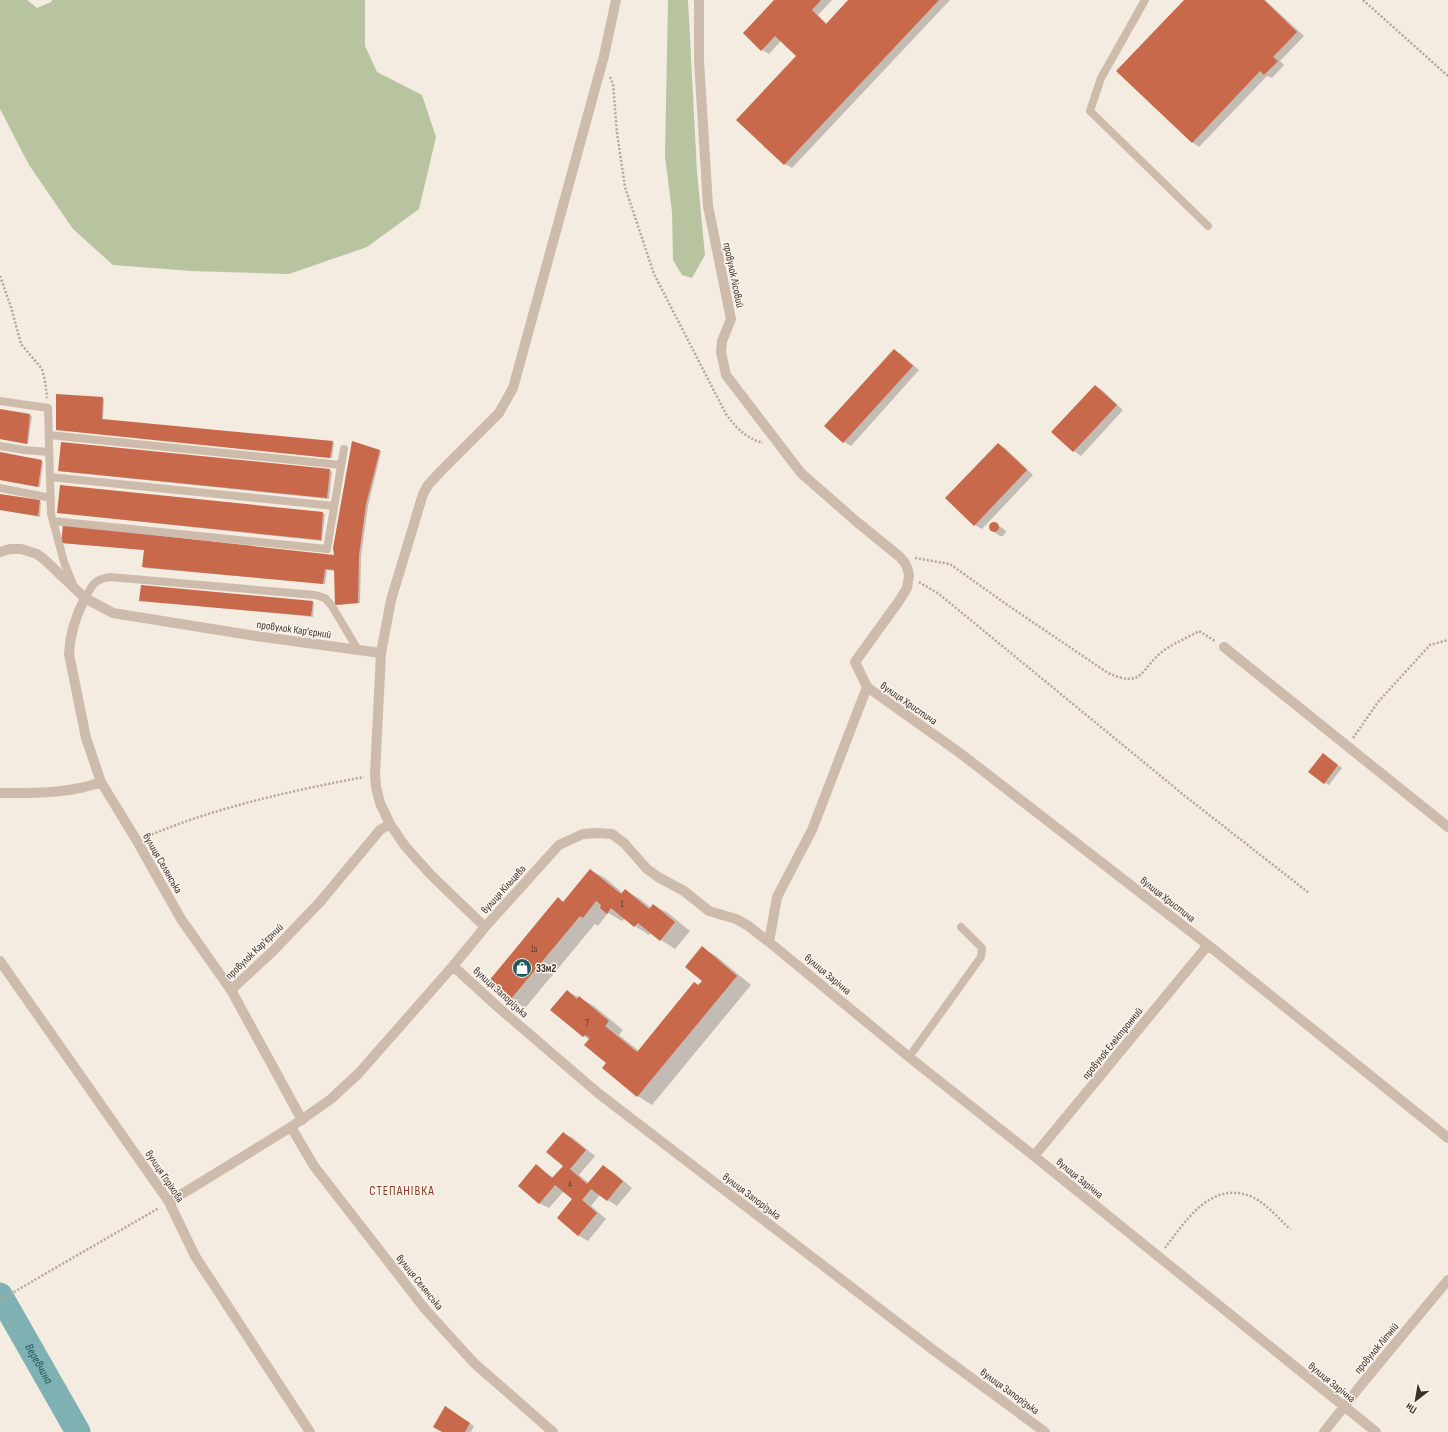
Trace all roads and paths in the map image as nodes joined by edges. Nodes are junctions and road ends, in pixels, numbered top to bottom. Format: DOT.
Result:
graph roads {
  1 [pos="616,0"];
  2 [pos="699,0"];
  3 [pos="1145,0"];
  4 [pos="1363,0"];
  5 [pos="604,56"];
  6 [pos="1448,76"];
  7 [pos="1208,226"];
  8 [pos="0,276"];
  9 [pos="0,401"];
  10 [pos="48,408"];
  11 [pos="49,436"];
  12 [pos="0,446"];
  13 [pos="344,449"];
  14 [pos="782,449"];
  15 [pos="49,452"];
  16 [pos="341,464"];
  17 [pos="50,478"];
  18 [pos="0,488"];
  19 [pos="51,498"];
  20 [pos="334,506"];
  21 [pos="53,522"];
  22 [pos="0,552"];
  23 [pos="900,557"];
  24 [pos="908,576"];
  25 [pos="74,587"];
  26 [pos="85,598"];
  27 [pos="1448,640"];
  28 [pos="1224,646"];
  29 [pos="358,650"];
  30 [pos="381,652"];
  31 [pos="867,687"];
  32 [pos="1347,746"];
  33 [pos="374,775"];
  34 [pos="101,782"];
  35 [pos="0,793"];
  36 [pos="390,824"];
  37 [pos="1448,827"];
  38 [pos="137,841"];
  39 [pos="1309,893"];
  40 [pos="961,926"];
  41 [pos="485,927"];
  42 [pos="769,942"];
  43 [pos="1208,945"];
  44 [pos="0,961"];
  45 [pos="454,966"];
  46 [pos="231,990"];
  47 [pos="909,1057"];
  48 [pos="302,1120"];
  49 [pos="291,1127"];
  50 [pos="1448,1138"];
  51 [pos="1034,1156"];
  52 [pos="169,1202"];
  53 [pos="1290,1229"];
  54 [pos="1159,1257"];
  55 [pos="1448,1280"];
  56 [pos="0,1300"];
  57 [pos="1343,1407"];
  58 [pos="310,1432"];
  59 [pos="553,1432"];
  60 [pos="1045,1432"];
  61 [pos="1324,1432"];
  62 [pos="1376,1432"];
  1 -- 5 [label="street"];
  2 -- 14 [label="street, провулок Лісовий"];
  3 -- 7 [label="lane"];
  4 -- 6 [label="path"];
  5 -- 14 [label="path"];
  5 -- 30 [label="street"];
  8 -- 10 [label="path"];
  9 -- 10 [label="lane"];
  10 -- 11 [label="lane"];
  11 -- 15 [label="lane"];
  11 -- 16 [label="lane"];
  12 -- 15 [label="lane"];
  13 -- 16 [label="lane"];
  14 -- 23 [label="street, провулок Лісовий"];
  15 -- 17 [label="lane"];
  16 -- 20 [label="lane"];
  17 -- 19 [label="lane"];
  17 -- 20 [label="lane"];
  18 -- 19 [label="lane"];
  19 -- 21 [label="lane"];
  20 -- 21 [label="lane"];
  21 -- 25 [label="lane"];
  22 -- 25 [label="street, провулок Кар'єрний"];
  23 -- 24 [label="street, провулок Лісовий"];
  23 -- 28 [label="path"];
  24 -- 31 [label="street"];
  24 -- 39 [label="path"];
  25 -- 26 [label="street, провулок Кар'єрний"];
  26 -- 29 [label="street, провулок Кар'єрний"];
  26 -- 29 [label="lane"];
  26 -- 34 [label="street, вулиця Селянська"];
  27 -- 32 [label="path"];
  28 -- 32 [label="street"];
  29 -- 30 [label="street, провулок Кар'єрний"];
  30 -- 33 [label="street"];
  31 -- 42 [label="street"];
  31 -- 43 [label="street, вулиця Христича"];
  32 -- 37 [label="street"];
  33 -- 36 [label="street"];
  33 -- 38 [label="path"];
  34 -- 35 [label="street"];
  34 -- 38 [label="street, вулиця Селянська"];
  36 -- 41 [label="street"];
  36 -- 46 [label="street, провулок Кар'єрний"];
  38 -- 46 [label="street, вулиця Селянська"];
  40 -- 47 [label="lane"];
  41 -- 42 [label="street, вулиця Кільцева"];
  41 -- 45 [label="street, вулиця Кільцева"];
  42 -- 47 [label="street, вулиця Зарічна"];
  43 -- 50 [label="street, вулиця Христича"];
  43 -- 51 [label="street, провулок Електронний"];
  44 -- 52 [label="street, вулиця Горіхова"];
  45 -- 48 [label="street, вулиця Кільцева"];
  45 -- 60 [label="street, вулиця Запорізька"];
  46 -- 48 [label="street, вулиця Селянська"];
  47 -- 51 [label="street, вулиця Зарічна"];
  48 -- 49 [label="street, вулиця Кільцева"];
  49 -- 52 [label="street, вулиця Кільцева"];
  49 -- 59 [label="street, вулиця Селянська"];
  51 -- 54 [label="street, вулиця Зарічна"];
  52 -- 56 [label="path"];
  52 -- 58 [label="street, вулиця Горіхова"];
  53 -- 54 [label="path"];
  54 -- 57 [label="street, вулиця Зарічна"];
  55 -- 57 [label="street, провулок Літній"];
  57 -- 61 [label="street, провулок Літній"];
  57 -- 62 [label="street, вулиця Зарічна"];
}
